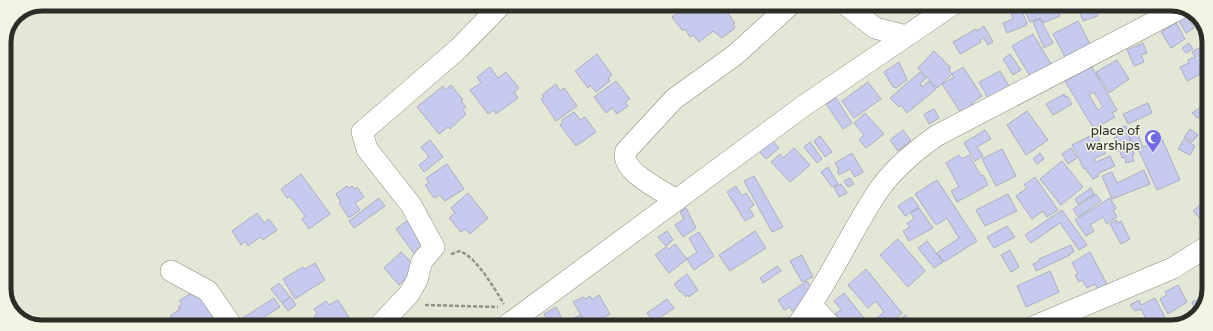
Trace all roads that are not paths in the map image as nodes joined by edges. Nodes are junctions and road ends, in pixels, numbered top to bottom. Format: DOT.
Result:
graph roads {
  1 [pos="495,11"];
  2 [pos="783,11"];
  3 [pos="854,11"];
  4 [pos="943,11"];
  5 [pos="1175,11"];
  6 [pos="906,36"];
  7 [pos="677,200"];
  8 [pos="1202,250"];
  9 [pos="171,271"];
  10 [pos="812,306"];
  11 [pos="228,320"];
  12 [pos="385,320"];
  13 [pos="514,320"];
  14 [pos="801,320"];
  15 [pos="825,320"];
  16 [pos="1050,320"];
  1 -- 12 [label="street"];
  2 -- 7 [label="street"];
  3 -- 6 [label="street"];
  4 -- 6 [label="street"];
  5 -- 10 [label="street"];
  6 -- 7 [label="street"];
  7 -- 13 [label="street"];
  8 -- 16 [label="street"];
  9 -- 11 [label="street"];
  10 -- 14 [label="street"];
  10 -- 15 [label="street"];
}
